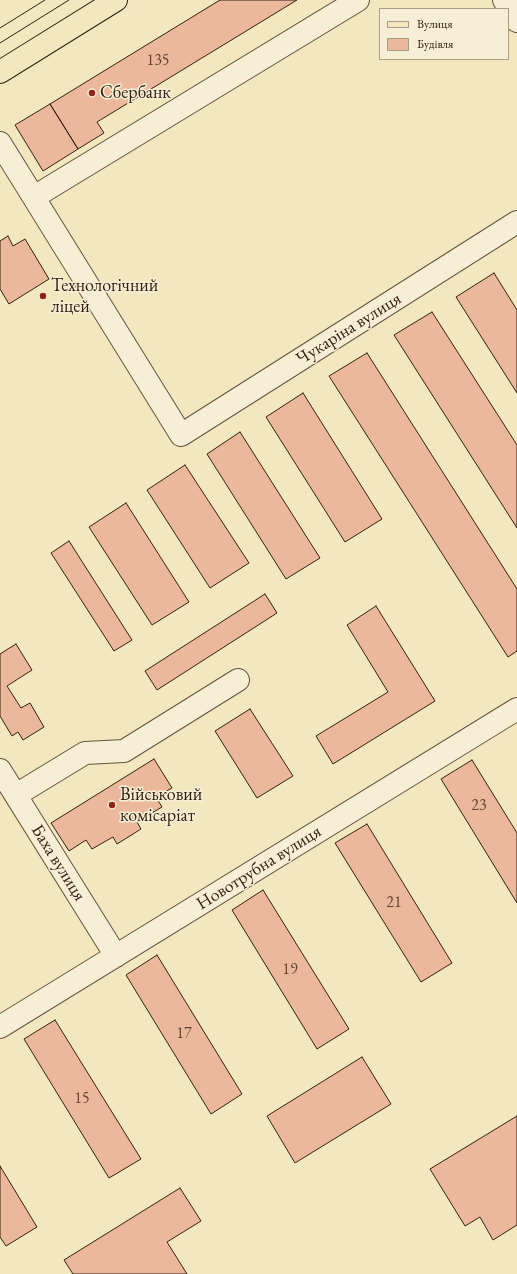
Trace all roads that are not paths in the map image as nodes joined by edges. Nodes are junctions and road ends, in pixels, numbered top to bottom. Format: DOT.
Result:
graph roads {
  1 [pos="116,0"];
  2 [pos="358,0"];
  3 [pos="509,8"];
  4 [pos="517,21"];
  5 [pos="0,72"];
  6 [pos="0,143"];
  7 [pos="34,197"];
  8 [pos="517,222"];
  9 [pos="238,680"];
  10 [pos="517,709"];
  11 [pos="0,770"];
  12 [pos="16,796"];
  13 [pos="116,956"];
  14 [pos="0,1027"];
  1 -- 5 [label="main road"];
  2 -- 7 [label="street"];
  3 -- 4 [label="street"];
  6 -- 7 [label="street"];
  7 -- 8 [label="street, Чукаріна вулиця"];
  9 -- 12 [label="street"];
  10 -- 13 [label="street, Новотрубна вулиця"];
  11 -- 12 [label="street, Баха вулиця"];
  12 -- 13 [label="street, Баха вулиця"];
  13 -- 14 [label="street, Новотрубна вулиця"];
}
